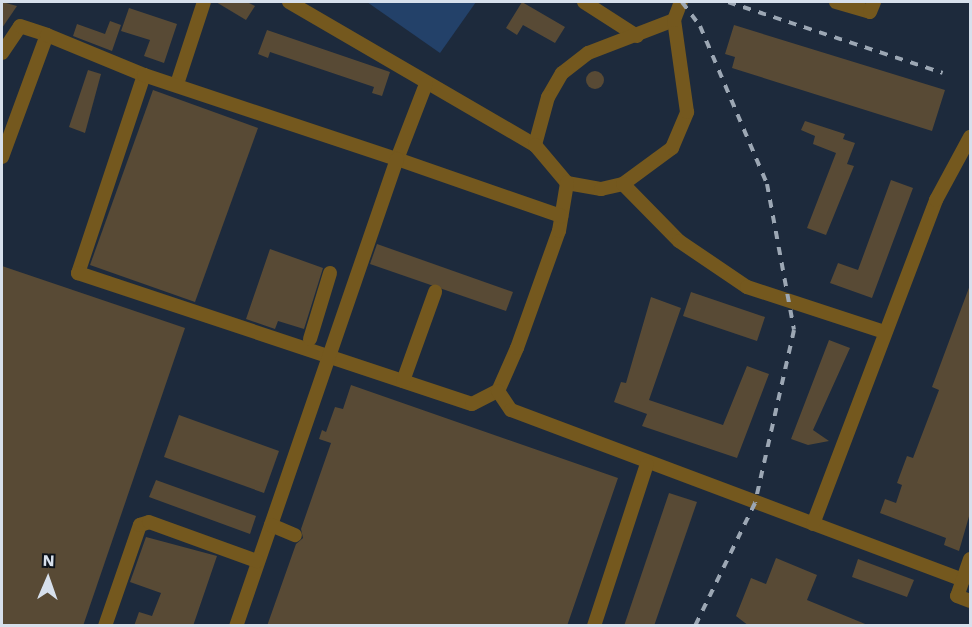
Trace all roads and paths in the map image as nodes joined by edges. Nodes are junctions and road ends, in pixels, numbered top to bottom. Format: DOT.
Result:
graph roads {
  1 [pos="204,2"];
  2 [pos="289,2"];
  3 [pos="681,2"];
  4 [pos="836,2"];
  5 [pos="874,2"];
  6 [pos="591,4"];
  7 [pos="674,20"];
  8 [pos="47,35"];
  9 [pos="637,36"];
  10 [pos="2,53"];
  11 [pos="144,75"];
  12 [pos="177,84"];
  13 [pos="426,84"];
  14 [pos="5,134"];
  15 [pos="970,137"];
  16 [pos="535,145"];
  17 [pos="2,158"];
  18 [pos="397,159"];
  19 [pos="567,183"];
  20 [pos="623,184"];
  21 [pos="561,216"];
  22 [pos="330,273"];
  23 [pos="435,292"];
  24 [pos="320,308"];
  25 [pos="343,318"];
  26 [pos="885,332"];
  27 [pos="310,339"];
  28 [pos="330,358"];
  29 [pos="403,381"];
  30 [pos="498,391"];
  31 [pos="647,464"];
  32 [pos="813,524"];
  33 [pos="271,525"];
  34 [pos="295,535"];
  35 [pos="970,559"];
  36 [pos="257,561"];
  37 [pos="963,580"];
  38 [pos="970,602"];
  39 [pos="105,626"];
  40 [pos="236,626"];
  41 [pos="594,626"];
  1 -- 12 [label="lane"];
  2 -- 13 [label="lane"];
  3 -- 7 [label="lane"];
  4 -- 5 [label="lane"];
  6 -- 9 [label="lane"];
  7 -- 9 [label="lane"];
  7 -- 20 [label="lane"];
  8 -- 10 [label="lane"];
  8 -- 11 [label="lane"];
  8 -- 14 [label="lane"];
  9 -- 16 [label="lane"];
  11 -- 12 [label="lane"];
  11 -- 28 [label="lane"];
  12 -- 18 [label="lane"];
  13 -- 16 [label="lane"];
  13 -- 18 [label="lane"];
  14 -- 17 [label="lane"];
  15 -- 26 [label="lane"];
  16 -- 19 [label="lane"];
  18 -- 21 [label="lane"];
  18 -- 25 [label="lane"];
  19 -- 20 [label="lane"];
  19 -- 21 [label="lane"];
  20 -- 26 [label="lane"];
  21 -- 30 [label="lane"];
  22 -- 24 [label="lane"];
  23 -- 29 [label="lane"];
  24 -- 25 [label="lane"];
  24 -- 27 [label="lane"];
  25 -- 28 [label="lane"];
  26 -- 32 [label="lane"];
  28 -- 29 [label="lane"];
  28 -- 33 [label="lane"];
  29 -- 30 [label="lane"];
  30 -- 31 [label="lane"];
  31 -- 32 [label="lane"];
  31 -- 41 [label="lane"];
  32 -- 37 [label="lane"];
  33 -- 34 [label="lane"];
  33 -- 36 [label="lane"];
  35 -- 37 [label="lane"];
  36 -- 39 [label="lane"];
  36 -- 40 [label="lane"];
  37 -- 38 [label="lane"];
}
